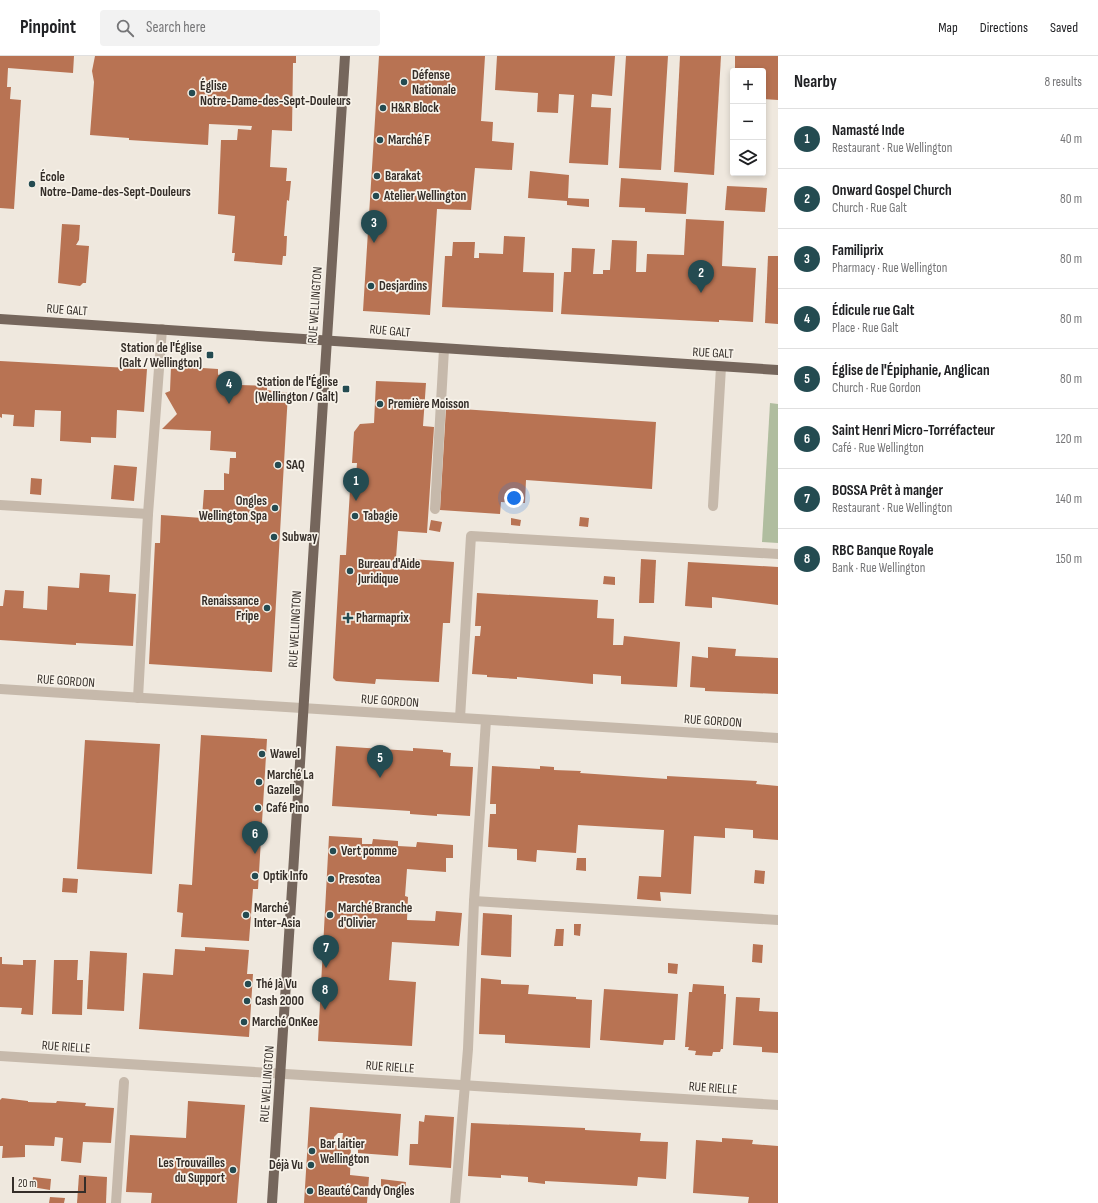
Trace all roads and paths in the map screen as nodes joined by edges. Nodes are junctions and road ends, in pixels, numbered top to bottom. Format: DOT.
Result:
graph roads {
  1 [pos="345,56"];
  2 [pos="0,319"];
  3 [pos="162,329"];
  4 [pos="326,340"];
  5 [pos="444,349"];
  6 [pos="721,367"];
  7 [pos="778,370"];
  8 [pos="0,505"];
  9 [pos="713,506"];
  10 [pos="435,509"];
  11 [pos="148,514"];
  12 [pos="778,554"];
  13 [pos="0,689"];
  14 [pos="138,698"];
  15 [pos="303,708"];
  16 [pos="460,718"];
  17 [pos="486,720"];
  18 [pos="778,738"];
  19 [pos="474,901"];
  20 [pos="778,920"];
  21 [pos="0,1056"];
  22 [pos="280,1073"];
  23 [pos="124,1082"];
  24 [pos="464,1085"];
  25 [pos="778,1105"];
  26 [pos="116,1203"];
  27 [pos="272,1203"];
  28 [pos="455,1203"];
  1 -- 4 [label="main road, RUE WELLINGTON"];
  2 -- 3 [label="main road, RUE GALT"];
  3 -- 4 [label="main road, RUE GALT"];
  3 -- 11 [label="street"];
  4 -- 5 [label="main road, RUE GALT"];
  4 -- 15 [label="main road, RUE WELLINGTON"];
  5 -- 6 [label="main road, RUE GALT"];
  5 -- 10 [label="street"];
  6 -- 7 [label="main road, RUE GALT"];
  6 -- 9 [label="street"];
  8 -- 11 [label="street"];
  11 -- 14 [label="street"];
  12 -- 16 [label="street"];
  13 -- 14 [label="street, RUE GORDON"];
  14 -- 15 [label="street, RUE GORDON"];
  15 -- 16 [label="street, RUE GORDON"];
  15 -- 22 [label="main road, RUE WELLINGTON"];
  16 -- 17 [label="street, RUE GORDON"];
  17 -- 18 [label="street, RUE GORDON"];
  17 -- 19 [label="street"];
  19 -- 20 [label="street"];
  19 -- 24 [label="street"];
  21 -- 22 [label="street, RUE RIELLE"];
  22 -- 24 [label="street, RUE RIELLE"];
  22 -- 27 [label="main road, RUE WELLINGTON"];
  23 -- 26 [label="street"];
  24 -- 25 [label="street, RUE RIELLE"];
  24 -- 28 [label="street"];
}
